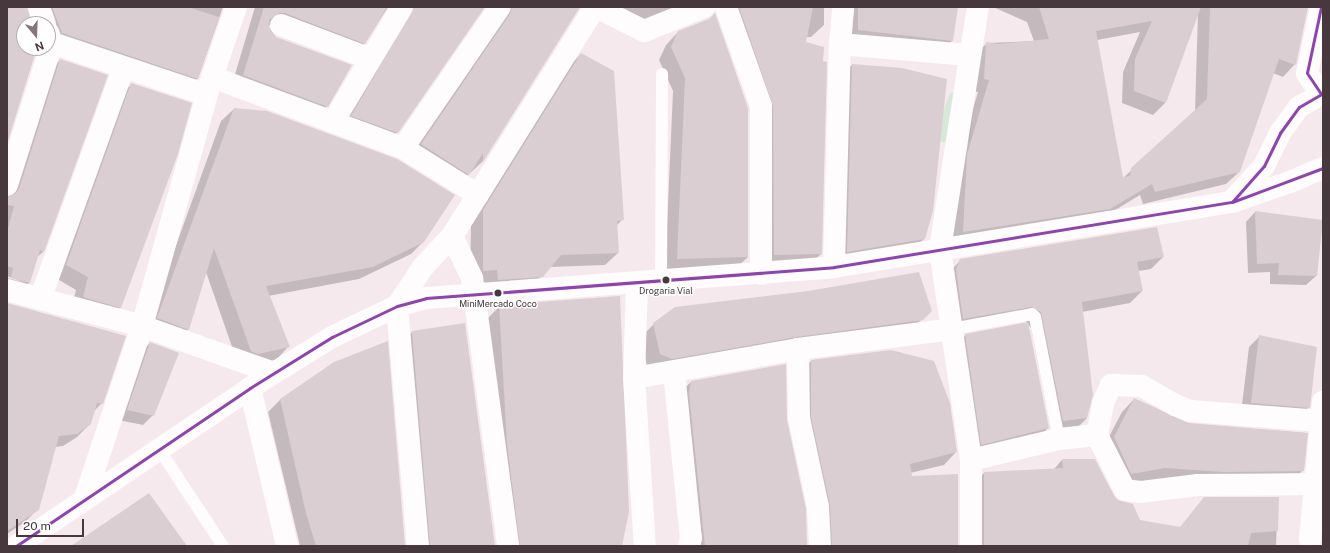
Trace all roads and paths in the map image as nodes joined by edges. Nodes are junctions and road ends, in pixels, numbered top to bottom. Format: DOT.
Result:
graph roads {
  1 [pos="236,7"];
  2 [pos="402,7"];
  3 [pos="500,7"];
  4 [pos="596,7"];
  5 [pos="704,7"];
  6 [pos="726,7"];
  7 [pos="843,7"];
  8 [pos="978,7"];
  9 [pos="1321,7"];
  10 [pos="281,25"];
  11 [pos="56,37"];
  12 [pos="840,44"];
  13 [pos="969,55"];
  14 [pos="42,56"];
  15 [pos="371,59"];
  16 [pos="123,69"];
  17 [pos="662,74"];
  18 [pos="210,86"];
  19 [pos="1322,95"];
  20 [pos="333,122"];
  21 [pos="1280,133"];
  22 [pos="403,148"];
  23 [pos="1323,168"];
  24 [pos="1299,179"];
  25 [pos="7,185"];
  26 [pos="478,195"];
  27 [pos="1232,202"];
  28 [pos="452,236"];
  29 [pos="940,249"];
  30 [pos="834,267"];
  31 [pos="760,274"];
  32 [pos="661,280"];
  33 [pos="637,282"];
  34 [pos="7,290"];
  35 [pos="474,294"];
  36 [pos="41,297"];
  37 [pos="397,306"];
  38 [pos="142,326"];
  39 [pos="952,329"];
  40 [pos="798,348"];
  41 [pos="674,372"];
  42 [pos="274,373"];
  43 [pos="634,378"];
  44 [pos="250,388"];
  45 [pos="1322,411"];
  46 [pos="1097,435"];
  47 [pos="1058,439"];
  48 [pos="159,449"];
  49 [pos="971,460"];
  50 [pos="1316,484"];
  51 [pos="84,500"];
  52 [pos="38,532"];
  53 [pos="1310,539"];
  54 [pos="286,545"];
  55 [pos="11,546"];
  56 [pos="16,546"];
  57 [pos="223,546"];
  58 [pos="418,546"];
  59 [pos="508,546"];
  60 [pos="645,546"];
  61 [pos="689,546"];
  62 [pos="820,546"];
  63 [pos="971,546"];
  1 -- 18 [label="street"];
  2 -- 15 [label="street"];
  3 -- 22 [label="street"];
  4 -- 5 [label="street"];
  4 -- 26 [label="street"];
  6 -- 31 [label="street"];
  7 -- 12 [label="street"];
  8 -- 13 [label="street"];
  9 -- 19 [label="street"];
  10 -- 15 [label="street"];
  11 -- 16 [label="street"];
  12 -- 13 [label="street"];
  12 -- 30 [label="street"];
  13 -- 29 [label="street"];
  14 -- 25 [label="street"];
  15 -- 20 [label="street"];
  16 -- 18 [label="street"];
  16 -- 36 [label="street"];
  17 -- 32 [label="lane"];
  18 -- 20 [label="street"];
  18 -- 38 [label="street"];
  19 -- 21 [label="street"];
  20 -- 22 [label="street"];
  21 -- 24 [label="street"];
  21 -- 27 [label="street"];
  22 -- 26 [label="street"];
  23 -- 24 [label="street"];
  24 -- 27 [label="street"];
  26 -- 28 [label="street"];
  27 -- 29 [label="street"];
  28 -- 35 [label="street"];
  28 -- 37 [label="street"];
  29 -- 30 [label="street"];
  29 -- 39 [label="street"];
  30 -- 31 [label="street"];
  31 -- 32 [label="street"];
  32 -- 33 [label="street"];
  33 -- 35 [label="street"];
  33 -- 43 [label="street"];
  34 -- 36 [label="street"];
  35 -- 37 [label="street"];
  35 -- 59 [label="street"];
  36 -- 38 [label="street"];
  37 -- 42 [label="street"];
  37 -- 58 [label="street"];
  38 -- 42 [label="street"];
  38 -- 51 [label="street"];
  39 -- 40 [label="street"];
  39 -- 47 [label="lane"];
  39 -- 49 [label="street"];
  40 -- 41 [label="street"];
  40 -- 62 [label="street"];
  41 -- 43 [label="street"];
  41 -- 61 [label="street"];
  42 -- 44 [label="street"];
  43 -- 60 [label="street"];
  44 -- 48 [label="street"];
  44 -- 54 [label="street"];
  45 -- 46 [label="street"];
  45 -- 50 [label="street"];
  46 -- 47 [label="street"];
  46 -- 50 [label="street"];
  47 -- 49 [label="street"];
  48 -- 51 [label="street"];
  48 -- 57 [label="lane"];
  49 -- 63 [label="street"];
  50 -- 53 [label="street"];
  51 -- 52 [label="street"];
  52 -- 55 [label="street"];
  52 -- 56 [label="street"];
}
